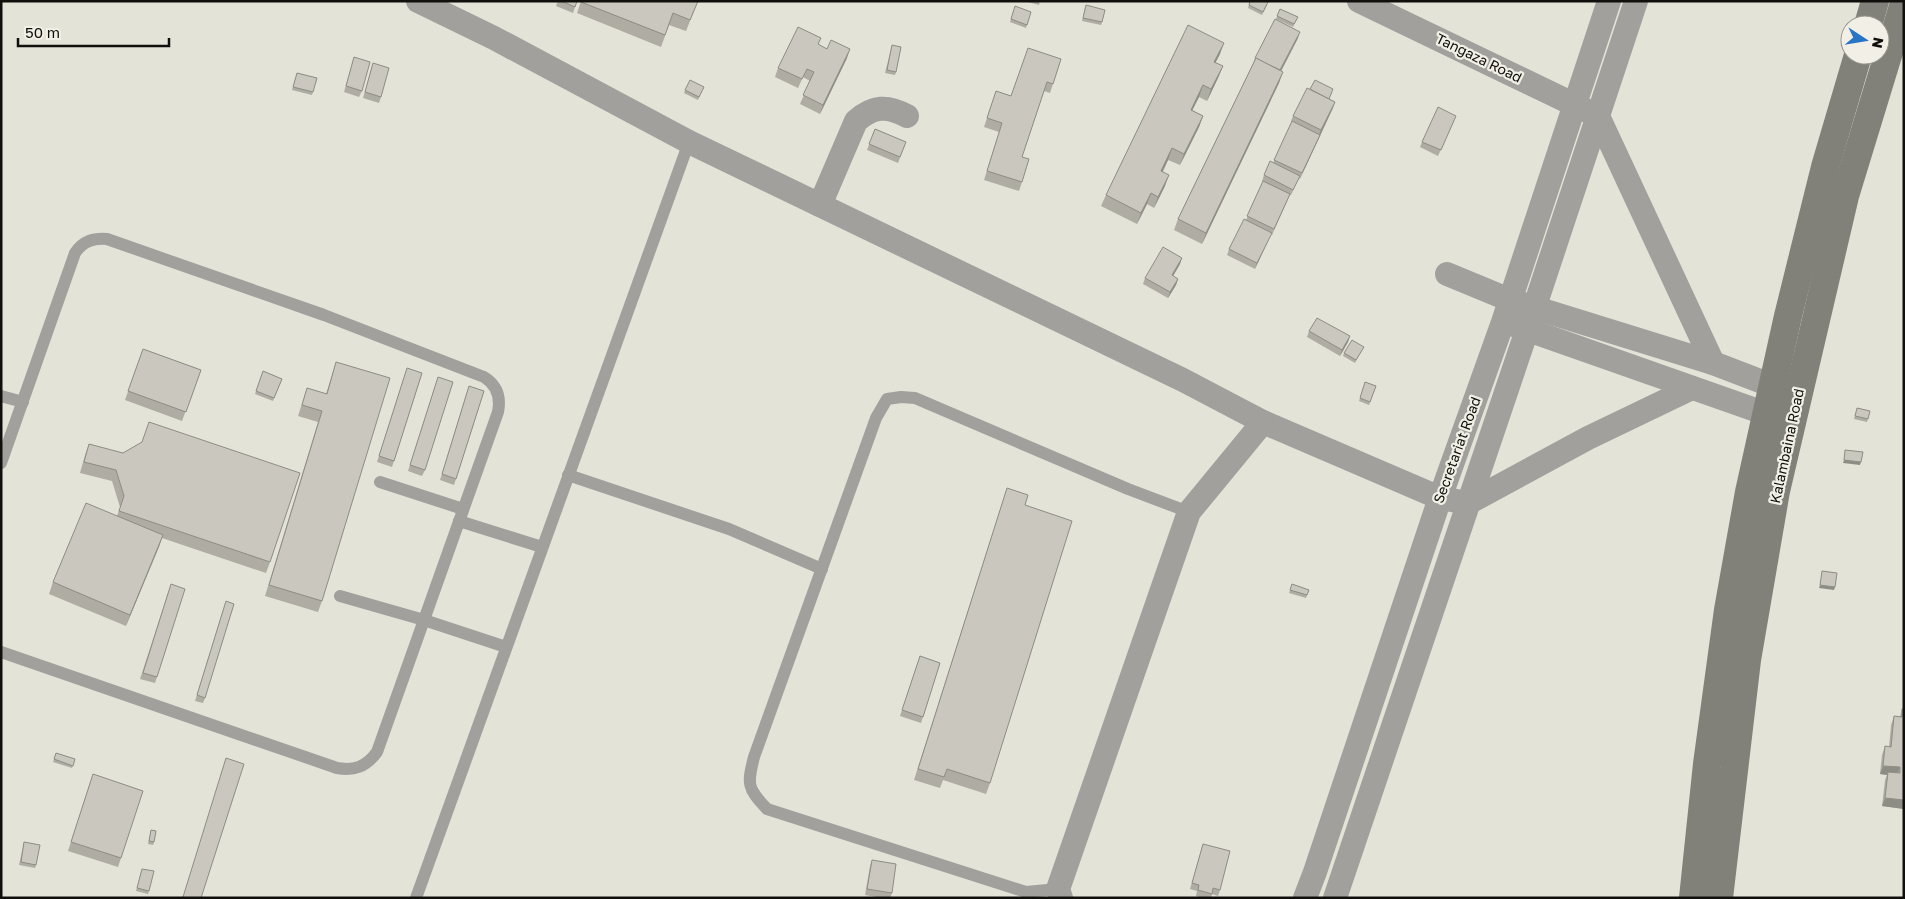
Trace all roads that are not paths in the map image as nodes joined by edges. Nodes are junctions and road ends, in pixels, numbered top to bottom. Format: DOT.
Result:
graph roads {
  1 [pos="418,1"];
  2 [pos="1359,1"];
  3 [pos="1609,1"];
  4 [pos="1636,1"];
  5 [pos="1875,1"];
  6 [pos="1904,3"];
  7 [pos="1871,15"];
  8 [pos="1855,65"];
  9 [pos="1575,104"];
  10 [pos="907,116"];
  11 [pos="1598,116"];
  12 [pos="689,142"];
  13 [pos="820,204"];
  14 [pos="1447,274"];
  15 [pos="1510,300"];
  16 [pos="1535,307"];
  17 [pos="1504,322"];
  18 [pos="1527,330"];
  19 [pos="1713,363"];
  20 [pos="1773,386"];
  21 [pos="1692,388"];
  22 [pos="1,396"];
  23 [pos="23,402"];
  24 [pos="1767,414"];
  25 [pos="1263,422"];
  26 [pos="1,463"];
  27 [pos="568,475"];
  28 [pos="380,482"];
  29 [pos="1440,498"];
  30 [pos="1468,502"];
  31 [pos="464,509"];
  32 [pos="1189,512"];
  33 [pos="459,521"];
  34 [pos="542,548"];
  35 [pos="822,568"];
  36 [pos="340,596"];
  37 [pos="424,620"];
  38 [pos="506,647"];
  39 [pos="1,652"];
  40 [pos="1060,893"];
  41 [pos="416,898"];
  42 [pos="1305,898"];
  43 [pos="1335,898"];
  44 [pos="1693,898"];
  45 [pos="1719,898"];
  1 -- 12 [label="street"];
  2 -- 9 [label="street, Tangaza Road"];
  3 -- 9 [label="street, Secretariat Road"];
  4 -- 11 [label="street, Secretariat Road"];
  5 -- 7 [label="main road"];
  6 -- 45 [label="main road, Kalambaina Road"];
  8 -- 20 [label="main road"];
  9 -- 11 [label="street, Tangaza Road"];
  9 -- 15 [label="street, Secretariat Road"];
  10 -- 13 [label="street"];
  11 -- 16 [label="street, Secretariat Road"];
  11 -- 19 [label="street"];
  12 -- 13 [label="street"];
  12 -- 27 [label="lane"];
  13 -- 25 [label="street"];
  14 -- 15 [label="street"];
  15 -- 16 [label="street"];
  15 -- 17 [label="street, Secretariat Road"];
  16 -- 18 [label="street, Secretariat Road"];
  16 -- 19 [label="street"];
  17 -- 18 [label="street"];
  17 -- 29 [label="street, Secretariat Road"];
  18 -- 21 [label="street"];
  18 -- 30 [label="street, Secretariat Road"];
  19 -- 20 [label="street"];
  20 -- 24 [label="main road"];
  21 -- 24 [label="street"];
  21 -- 30 [label="street"];
  22 -- 23 [label="lane"];
  23 -- 26 [label="lane"];
  23 -- 31 [label="lane"];
  24 -- 44 [label="main road"];
  25 -- 29 [label="street"];
  25 -- 32 [label="street"];
  27 -- 34 [label="lane"];
  27 -- 35 [label="lane"];
  28 -- 31 [label="lane"];
  29 -- 30 [label="street"];
  29 -- 42 [label="street, Secretariat Road"];
  30 -- 43 [label="street, Secretariat Road"];
  31 -- 33 [label="lane"];
  32 -- 35 [label="lane"];
  32 -- 40 [label="street"];
  33 -- 34 [label="lane"];
  33 -- 37 [label="lane"];
  34 -- 38 [label="lane"];
  35 -- 40 [label="lane"];
  36 -- 37 [label="lane"];
  37 -- 38 [label="lane"];
  37 -- 39 [label="lane"];
  38 -- 41 [label="lane"];
}
